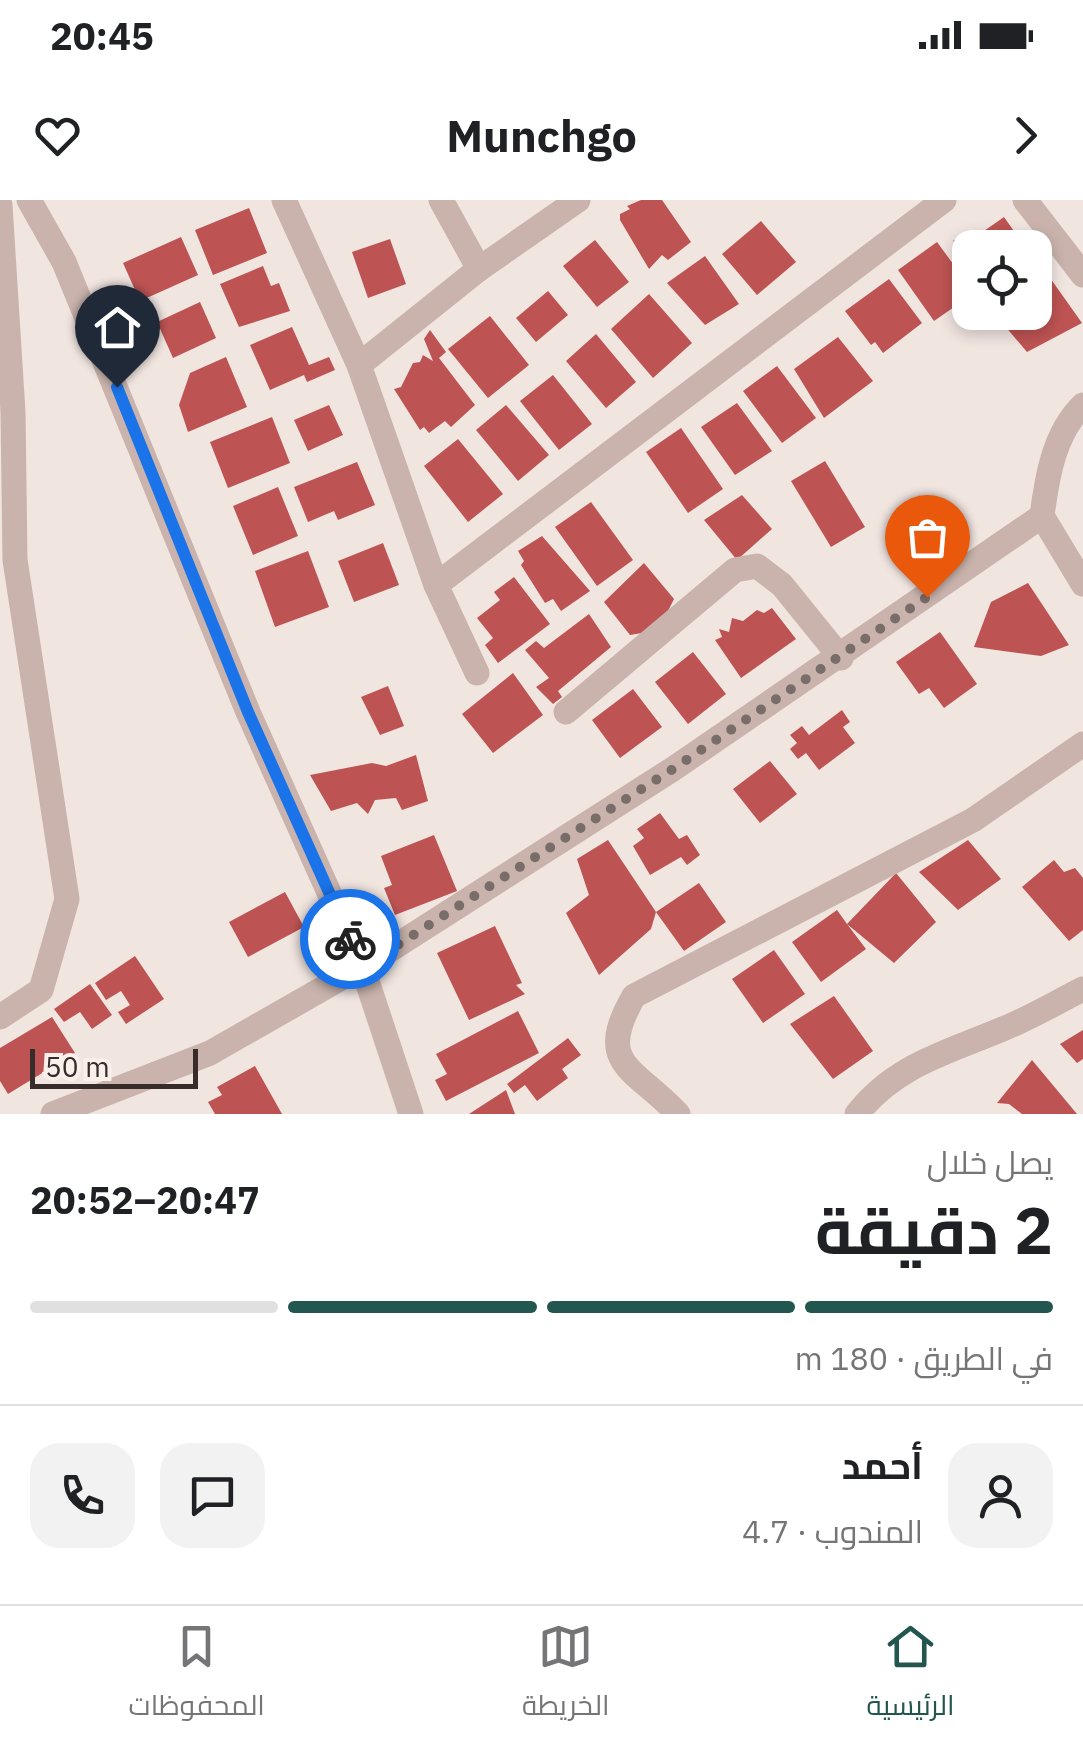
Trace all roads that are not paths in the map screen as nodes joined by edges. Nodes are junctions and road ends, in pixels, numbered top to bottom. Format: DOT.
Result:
graph roads {
  1 [pos="29,200"];
  2 [pos="284,200"];
  3 [pos="441,200"];
  4 [pos="578,200"];
  5 [pos="944,200"];
  6 [pos="1025,200"];
  7 [pos="0,203"];
  8 [pos="479,269"];
  9 [pos="1083,275"];
  10 [pos="359,365"];
  11 [pos="1083,405"];
  12 [pos="1042,516"];
  13 [pos="1083,584"];
  14 [pos="436,585"];
  15 [pos="841,658"];
  16 [pos="476,673"];
  17 [pos="566,712"];
  18 [pos="1083,744"];
  19 [pos="362,966"];
  20 [pos="1083,989"];
  21 [pos="0,1017"];
  22 [pos="53,1114"];
  23 [pos="411,1114"];
  24 [pos="678,1114"];
  25 [pos="857,1114"];
  1 -- 19 [label="street"];
  2 -- 10 [label="street"];
  3 -- 8 [label="street"];
  4 -- 8 [label="street"];
  5 -- 14 [label="street"];
  6 -- 9 [label="street"];
  7 -- 21 [label="street"];
  8 -- 10 [label="street"];
  10 -- 14 [label="street"];
  11 -- 12 [label="street"];
  12 -- 13 [label="street"];
  12 -- 15 [label="street"];
  14 -- 16 [label="street"];
  15 -- 17 [label="street"];
  15 -- 19 [label="street"];
  18 -- 24 [label="street"];
  19 -- 22 [label="street"];
  19 -- 23 [label="street"];
  20 -- 25 [label="street"];
}
